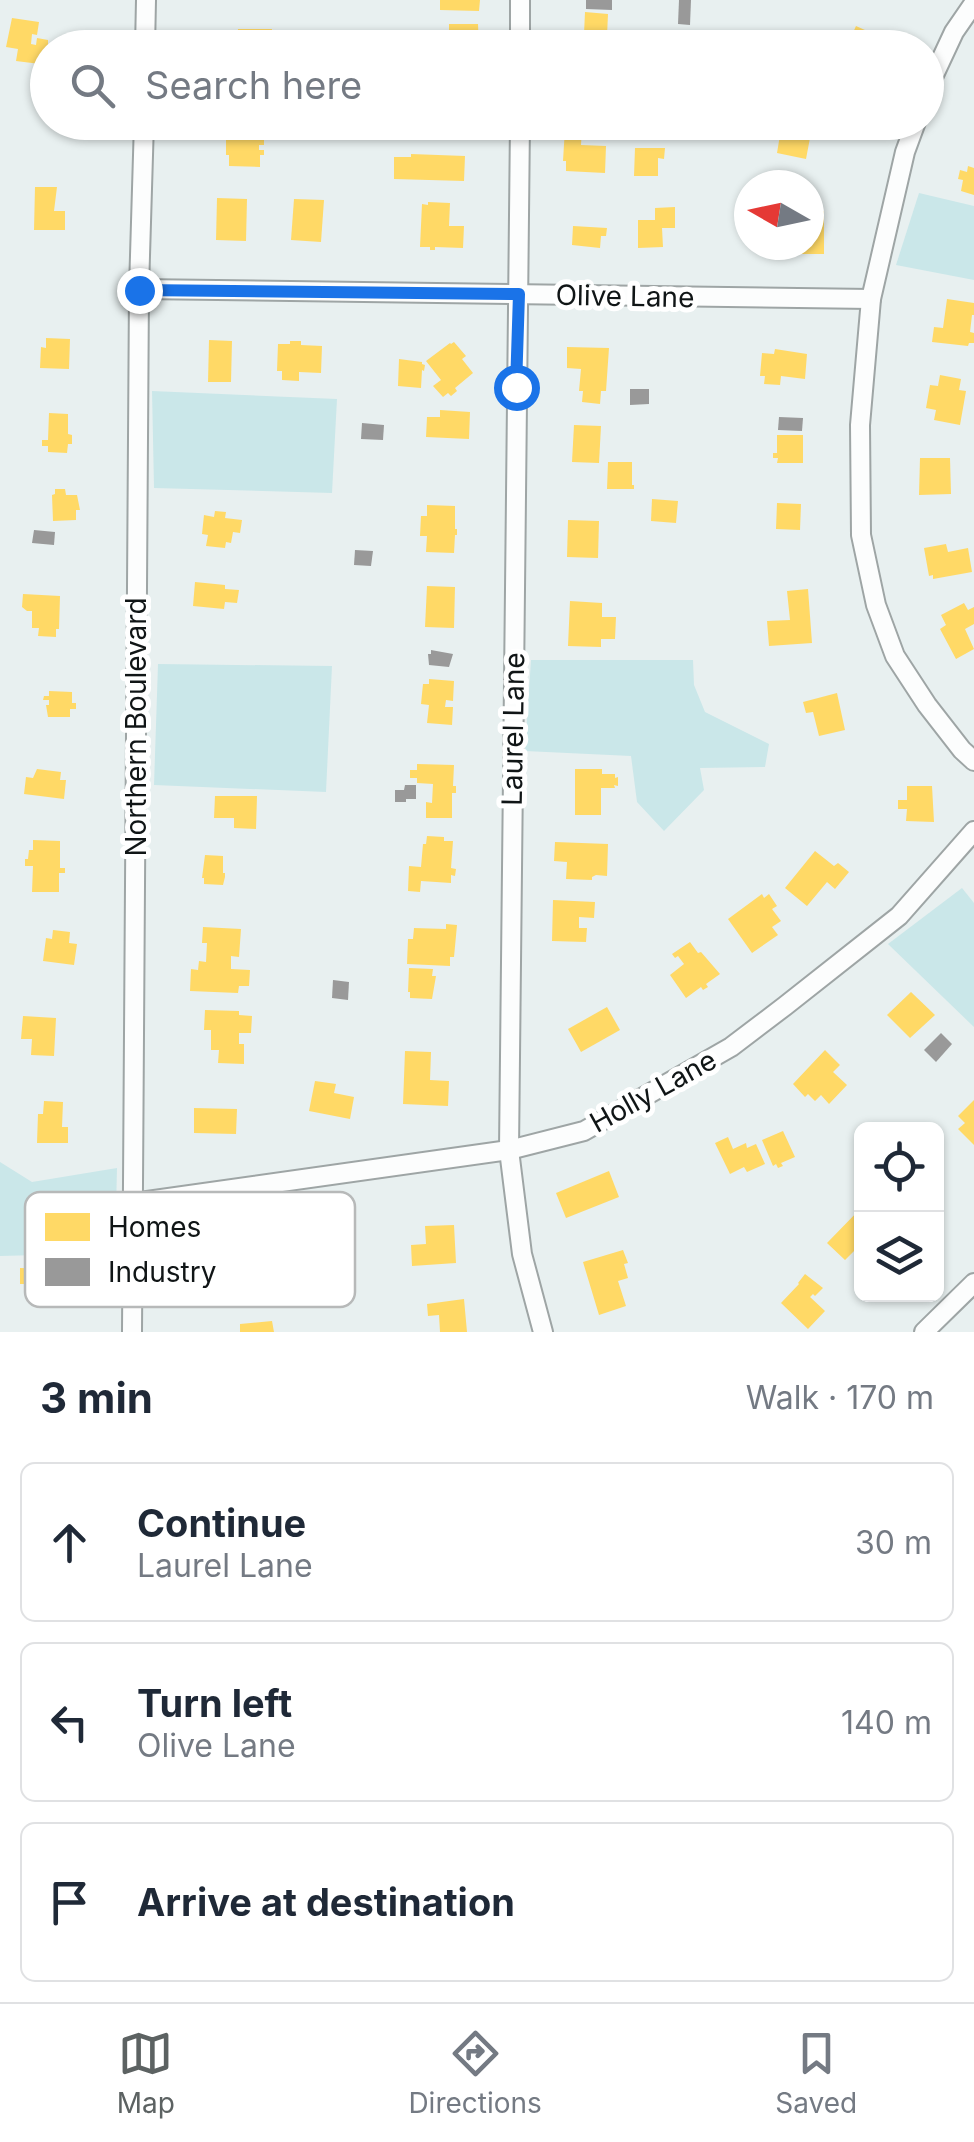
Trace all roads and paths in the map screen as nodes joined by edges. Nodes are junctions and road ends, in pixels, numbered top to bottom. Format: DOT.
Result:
graph roads {
  1 [pos="146,0"];
  2 [pos="520,0"];
  3 [pos="974,3"];
  4 [pos="146,30"];
  5 [pos="520,30"];
  6 [pos="944,53"];
  7 [pos="143,140"];
  8 [pos="520,140"];
  9 [pos="909,140"];
  10 [pos="139,290"];
  11 [pos="519,294"];
  12 [pos="871,299"];
  13 [pos="974,760"];
  14 [pos="974,830"];
  15 [pos="508,1150"];
  16 [pos="133,1192"];
  17 [pos="205,1192"];
  18 [pos="974,1284"];
  19 [pos="132,1307"];
  20 [pos="132,1332"];
  21 [pos="543,1332"];
  22 [pos="924,1332"];
  1 -- 4 [label="street"];
  2 -- 5 [label="street"];
  3 -- 6 [label="street"];
  7 -- 10 [label="street, Northern Boulevard"];
  8 -- 11 [label="street, Laurel Lane"];
  9 -- 12 [label="street"];
  10 -- 11 [label="street, Olive Lane"];
  10 -- 16 [label="street, Northern Boulevard"];
  11 -- 12 [label="street, Olive Lane"];
  11 -- 15 [label="street, Laurel Lane"];
  12 -- 13 [label="street"];
  14 -- 15 [label="street, Holly Lane"];
  15 -- 17 [label="street, Holly Lane"];
  15 -- 21 [label="street, Laurel Lane"];
  18 -- 22 [label="street"];
  19 -- 20 [label="street, Northern Boulevard"];
}
